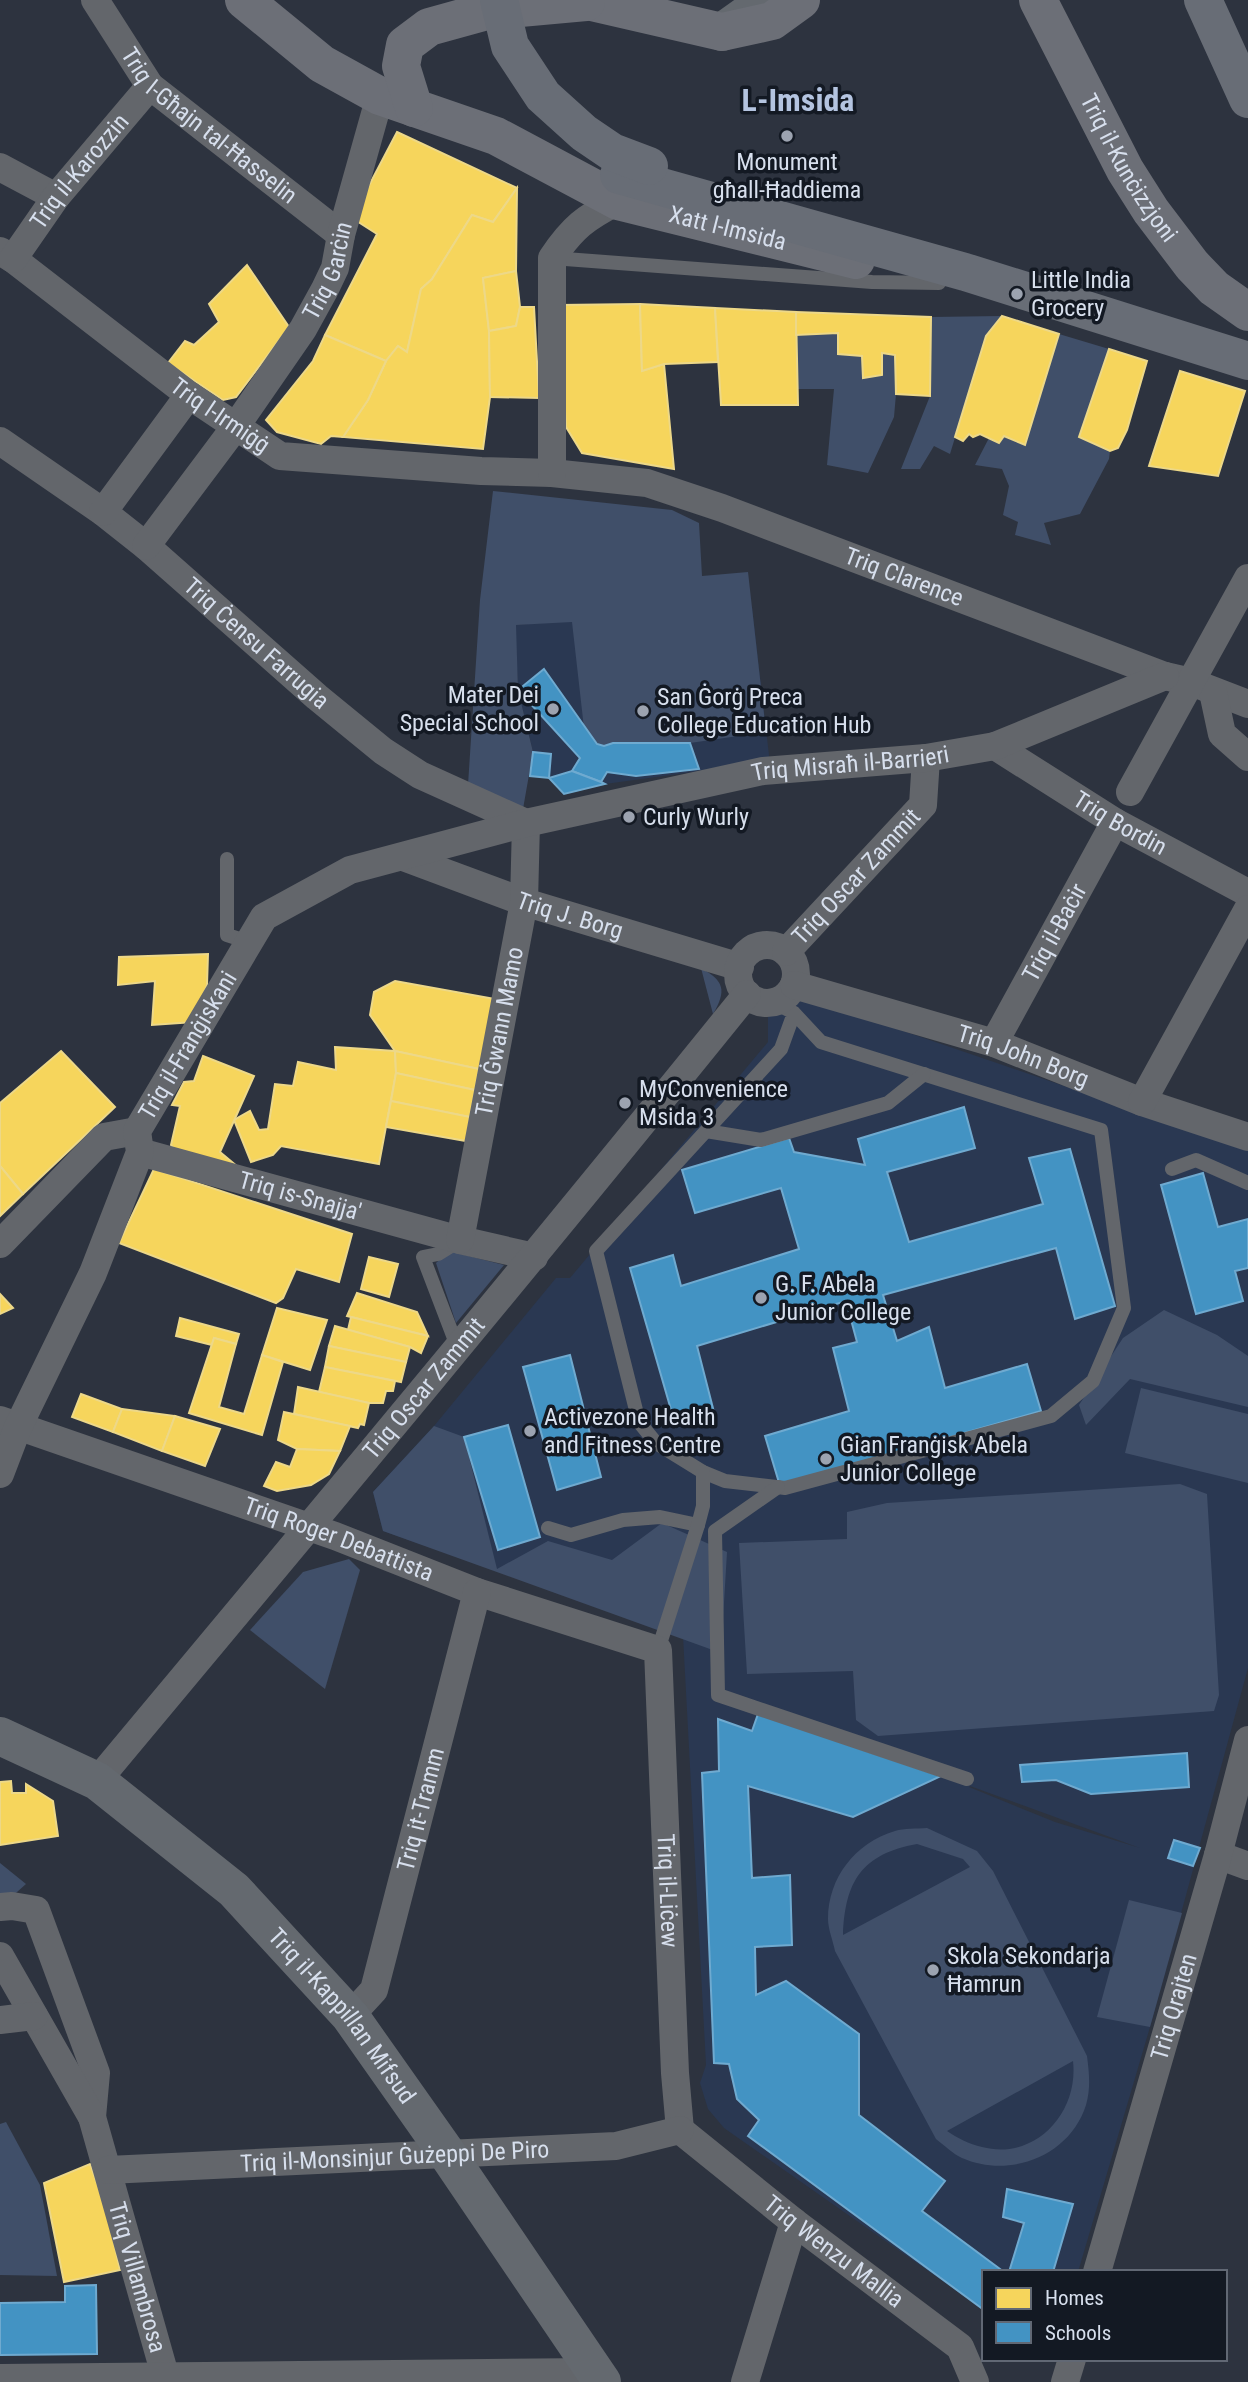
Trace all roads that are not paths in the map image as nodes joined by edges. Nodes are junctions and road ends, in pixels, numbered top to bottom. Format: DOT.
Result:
graph roads {
  1 [pos="94,0"];
  2 [pos="244,0"];
  3 [pos="474,0"];
  4 [pos="499,0"];
  5 [pos="767,0"];
  6 [pos="801,0"];
  7 [pos="1038,0"];
  8 [pos="1203,0"];
  9 [pos="584,1"];
  10 [pos="722,32"];
  11 [pos="150,86"];
  12 [pos="1248,99"];
  13 [pos="397,102"];
  14 [pos="0,167"];
  15 [pos="629,181"];
  16 [pos="56,197"];
  17 [pos="341,235"];
  18 [pos="7,255"];
  19 [pos="552,258"];
  20 [pos="939,283"];
  21 [pos="1248,312"];
  22 [pos="1248,333"];
  23 [pos="1248,363"];
  24 [pos="189,395"];
  25 [pos="236,426"];
  26 [pos="0,441"];
  27 [pos="552,473"];
  28 [pos="103,512"];
  29 [pos="146,545"];
  30 [pos="1248,579"];
  31 [pos="1190,683"];
  32 [pos="1248,704"];
  33 [pos="995,746"];
  34 [pos="1248,757"];
  35 [pos="926,758"];
  36 [pos="1130,792"];
  37 [pos="1115,822"];
  38 [pos="527,823"];
  39 [pos="403,857"];
  40 [pos="227,859"];
  41 [pos="1248,893"];
  42 [pos="524,902"];
  43 [pos="1248,909"];
  44 [pos="249,943"];
  45 [pos="786,952"];
  46 [pos="740,967"];
  47 [pos="747,994"];
  48 [pos="787,1000"];
  49 [pos="994,1043"];
  50 [pos="924,1074"];
  51 [pos="1142,1102"];
  52 [pos="706,1131"];
  53 [pos="1248,1137"];
  54 [pos="139,1141"];
  55 [pos="1171,1170"];
  56 [pos="1248,1183"];
  57 [pos="460,1240"];
  58 [pos="0,1244"];
  59 [pos="534,1257"];
  60 [pos="457,1346"];
  61 [pos="9,1424"];
  62 [pos="703,1472"];
  63 [pos="0,1474"];
  64 [pos="778,1487"];
  65 [pos="698,1525"];
  66 [pos="308,1527"];
  67 [pos="548,1528"];
  68 [pos="715,1531"];
  69 [pos="688,1553"];
  70 [pos="477,1592"];
  71 [pos="658,1650"];
  72 [pos="0,1736"];
  73 [pos="1248,1740"];
  74 [pos="967,1779"];
  75 [pos="97,1780"];
  76 [pos="1218,1855"];
  77 [pos="1248,1866"];
  78 [pos="0,1907"];
  79 [pos="0,1956"];
  80 [pos="34,2016"];
  81 [pos="350,2016"];
  82 [pos="0,2020"];
  83 [pos="92,2117"];
  84 [pos="680,2130"];
  85 [pos="448,2155"];
  86 [pos="108,2170"];
  87 [pos="794,2222"];
  88 [pos="1098,2270"];
  89 [pos="1071,2361"];
  90 [pos="598,2377"];
  91 [pos="0,2378"];
  92 [pos="166,2379"];
  93 [pos="35,2380"];
  94 [pos="745,2382"];
  95 [pos="975,2382"];
  96 [pos="1065,2382"];
  1 -- 11 [label="street, Triq l-Għajn tal-Ħasselin"];
  2 -- 13 [label="main road, Xatt l-Imsida"];
  3 -- 15 [label="highway, Xatt l-Imsida"];
  4 -- 15 [label="highway, Xatt l-Imsida, bridge"];
  5 -- 10 [label="street"];
  6 -- 10 [label="main road"];
  7 -- 21 [label="main road, Triq il-Kunċizzjoni"];
  8 -- 12 [label="highway"];
  9 -- 10 [label="main road"];
  9 -- 13 [label="main road"];
  11 -- 16 [label="street, Triq il-Karozzin"];
  11 -- 17 [label="street, Triq l-Għajn tal-Ħasselin"];
  13 -- 15 [label="main road, Xatt l-Imsida"];
  13 -- 17 [label="street, Triq Garċin"];
  14 -- 16 [label="street"];
  15 -- 19 [label="street"];
  15 -- 20 [label="main road, Xatt l-Imsida"];
  15 -- 22 [label="highway, Xatt l-Imsida"];
  15 -- 23 [label="highway, Xatt l-Imsida"];
  16 -- 18 [label="street, Triq il-Karozzin"];
  17 -- 25 [label="street, Triq Garċin"];
  18 -- 24 [label="street, Triq l-Irmiġġ"];
  19 -- 20 [label="lane"];
  19 -- 27 [label="street"];
  20 -- 23 [label="main road, Xatt l-Imsida"];
  24 -- 25 [label="street, Triq l-Irmiġġ"];
  24 -- 28 [label="street"];
  25 -- 27 [label="street, Triq l-Irmiġġ"];
  25 -- 29 [label="street, Triq Garċin"];
  26 -- 28 [label="street, Triq Ċensu Farrugia"];
  27 -- 31 [label="street, Triq Clarence"];
  28 -- 29 [label="street, Triq Ċensu Farrugia"];
  29 -- 38 [label="street, Triq Ċensu Farrugia"];
  30 -- 31 [label="street"];
  31 -- 32 [label="street, Triq Clarence"];
  31 -- 33 [label="street, Triq Misraħ il-Barrieri"];
  31 -- 34 [label="street"];
  31 -- 36 [label="street"];
  33 -- 35 [label="street, Triq Misraħ il-Barrieri"];
  33 -- 37 [label="street, Triq Bordin"];
  35 -- 38 [label="street, Triq Misraħ il-Barrieri"];
  35 -- 45 [label="street, Triq Oscar Zammit"];
  37 -- 41 [label="street, Triq Bordin"];
  37 -- 49 [label="street, Triq il-Baċir"];
  38 -- 39 [label="street, Triq il-Franġiskani"];
  38 -- 42 [label="street, Triq Ġwann Mamo"];
  39 -- 42 [label="street, Triq J. Borg"];
  39 -- 44 [label="street, Triq il-Franġiskani"];
  40 -- 44 [label="lane"];
  42 -- 46 [label="street, Triq J. Borg"];
  42 -- 57 [label="street, Triq Ġwann Mamo"];
  43 -- 51 [label="street"];
  44 -- 54 [label="street, Triq il-Franġiskani"];
  45 -- 46 [label="street"];
  45 -- 48 [label="street"];
  46 -- 47 [label="street"];
  47 -- 48 [label="street"];
  47 -- 59 [label="street, Triq Oscar Zammit"];
  48 -- 49 [label="street, Triq John Borg"];
  48 -- 50 [label="lane"];
  48 -- 52 [label="lane"];
  49 -- 51 [label="street, Triq John Borg"];
  50 -- 52 [label="lane"];
  50 -- 64 [label="lane"];
  51 -- 53 [label="street, Triq John Borg"];
  52 -- 62 [label="lane"];
  54 -- 57 [label="street, Triq is-Snajja'"];
  54 -- 58 [label="street"];
  54 -- 61 [label="street, Triq il-Franġiskani"];
  55 -- 56 [label="lane"];
  57 -- 59 [label="street, Triq is-Snajja'"];
  57 -- 60 [label="lane"];
  59 -- 60 [label="street, Triq Oscar Zammit"];
  60 -- 66 [label="street, Triq Oscar Zammit"];
  61 -- 63 [label="street, Triq il-Franġiskani"];
  61 -- 66 [label="street, Triq Roger Debattista"];
  62 -- 64 [label="lane"];
  62 -- 65 [label="lane"];
  64 -- 68 [label="lane"];
  65 -- 67 [label="lane"];
  65 -- 69 [label="lane"];
  66 -- 70 [label="street, Triq Roger Debattista"];
  66 -- 75 [label="street, Triq Oscar Zammit"];
  68 -- 69 [label="lane"];
  68 -- 74 [label="lane"];
  69 -- 71 [label="lane"];
  70 -- 71 [label="street, Triq Roger Debattista"];
  70 -- 81 [label="street, Triq it-Tramm"];
  71 -- 84 [label="street, Triq il-Liċew"];
  72 -- 75 [label="street, Triq il-Kappillan Mifsud"];
  73 -- 76 [label="street, Triq Qrajten"];
  75 -- 81 [label="street, Triq il-Kappillan Mifsud"];
  76 -- 77 [label="street"];
  76 -- 88 [label="street, Triq Qrajten"];
  78 -- 83 [label="street"];
  79 -- 80 [label="street"];
  80 -- 82 [label="street"];
  80 -- 83 [label="street"];
  81 -- 85 [label="street, Triq il-Kappillan Mifsud"];
  83 -- 86 [label="street"];
  84 -- 85 [label="street, Triq il-Monsinjur Ġużeppi De Piro"];
  84 -- 87 [label="street, Triq Wenzu Mallia"];
  85 -- 86 [label="street, Triq il-Monsinjur Ġużeppi De Piro"];
  85 -- 90 [label="street, Triq il-Kappillan Mifsud"];
  86 -- 92 [label="street, Triq Villambrosa"];
  87 -- 94 [label="street"];
  87 -- 95 [label="street, Triq Wenzu Mallia"];
  89 -- 96 [label="street"];
  90 -- 92 [label="street"];
  91 -- 93 [label="street"];
  92 -- 93 [label="street"];
}
